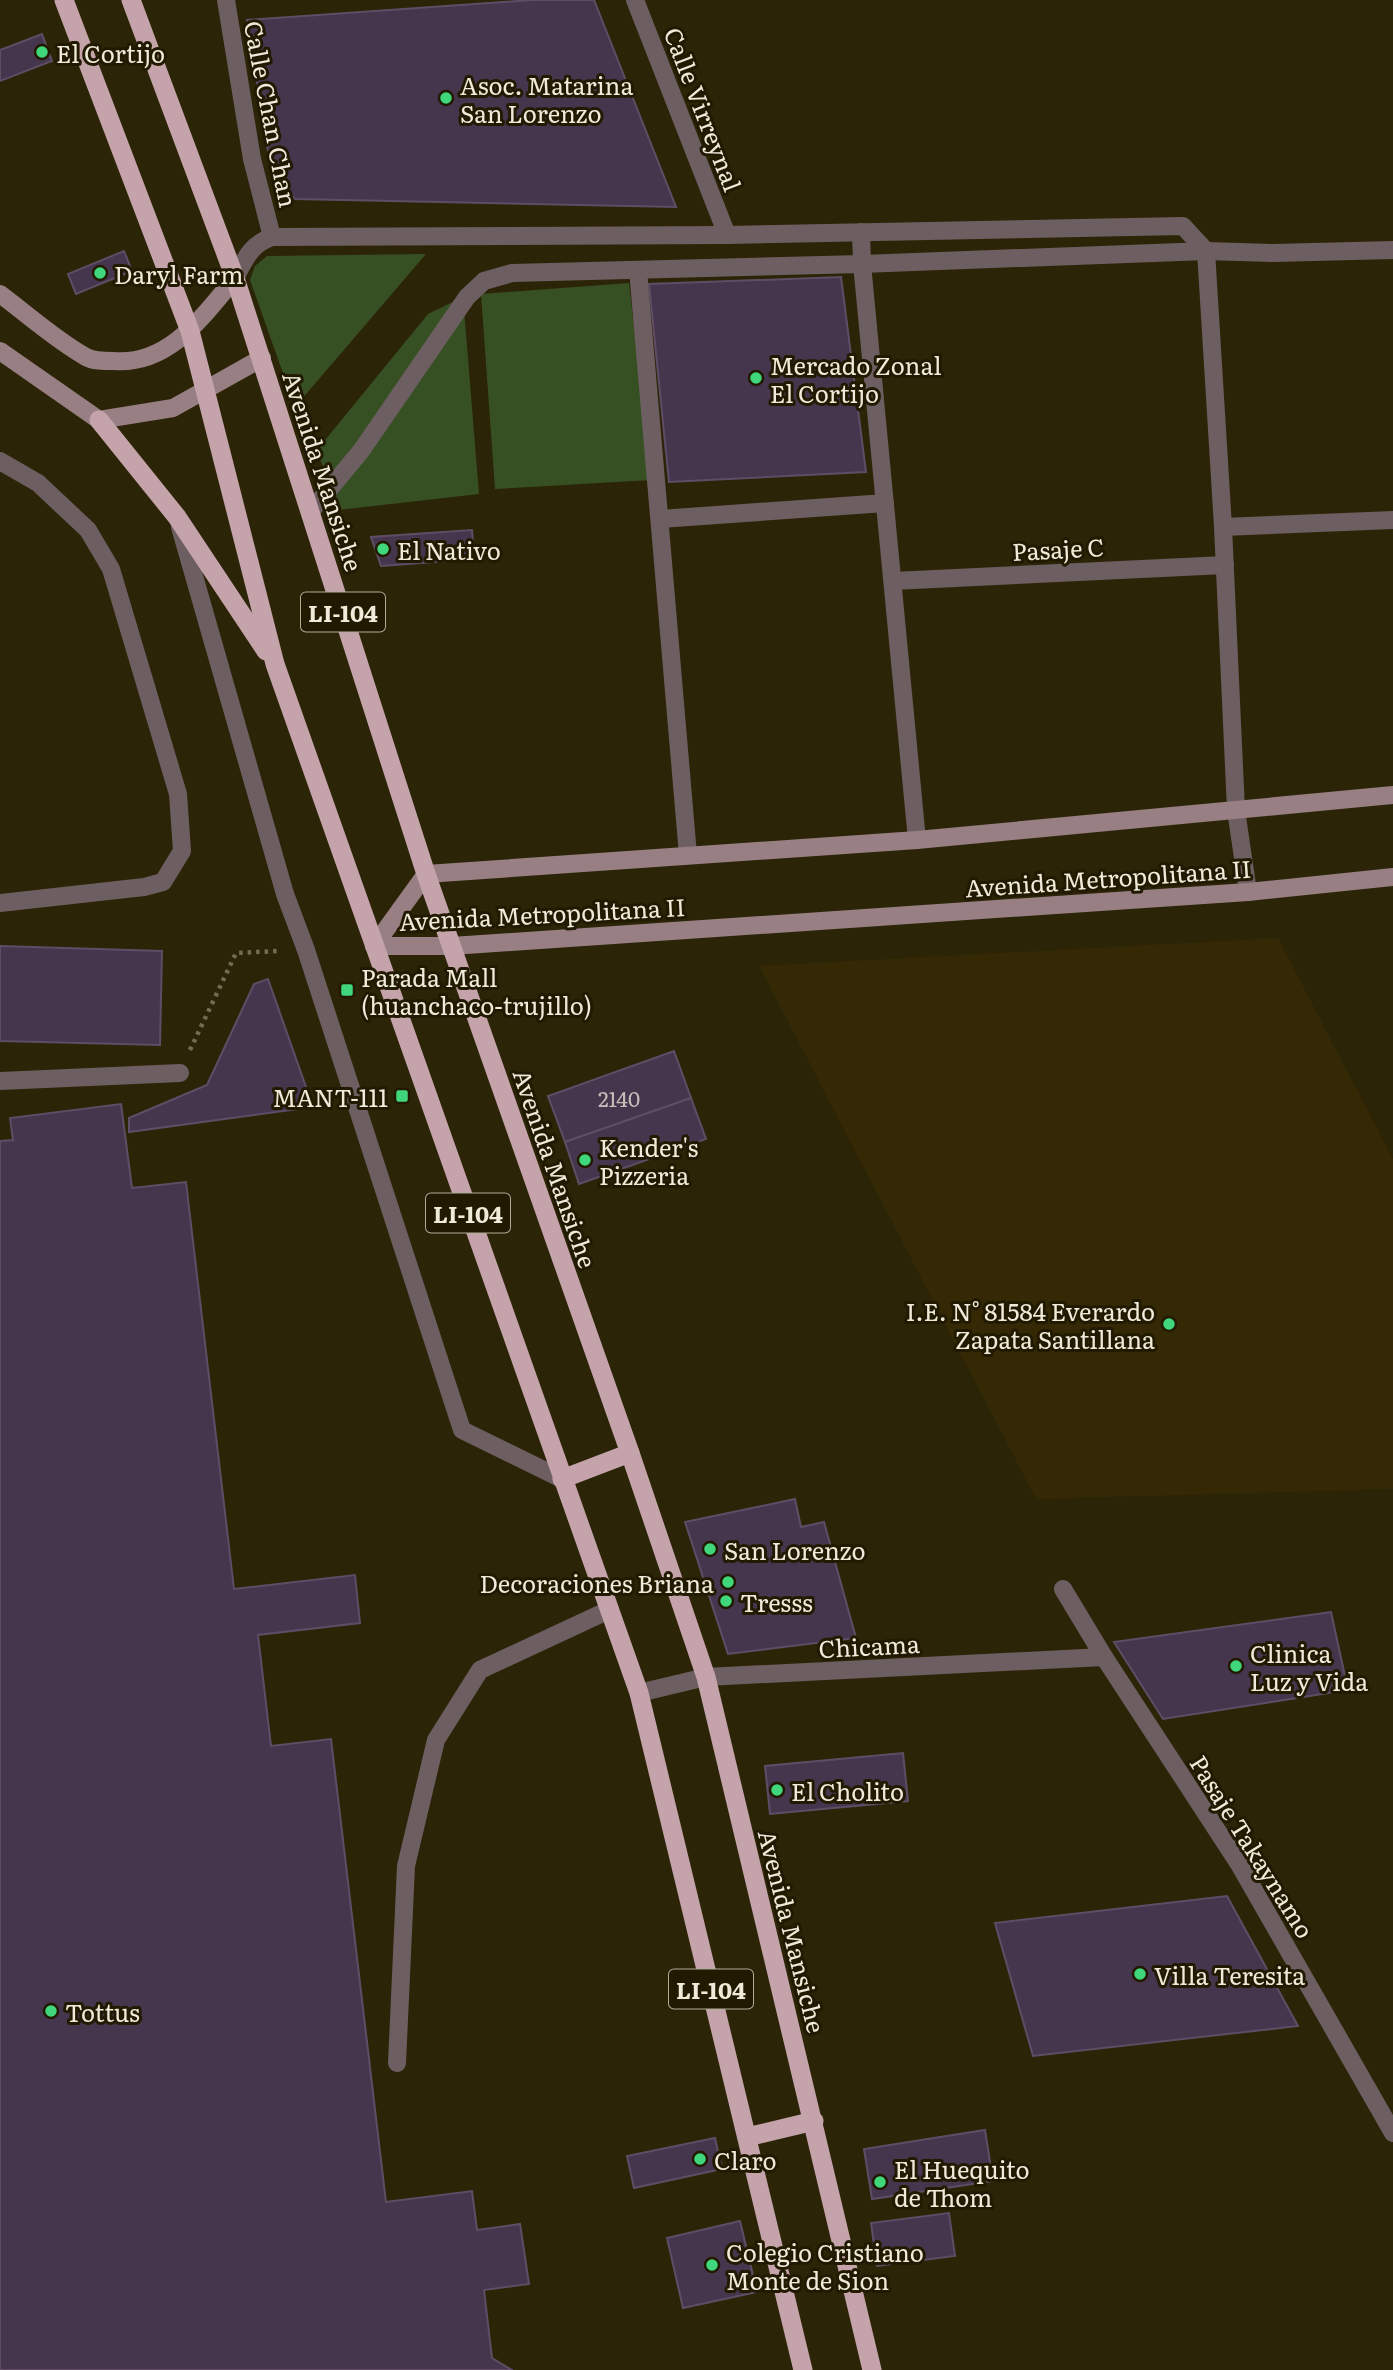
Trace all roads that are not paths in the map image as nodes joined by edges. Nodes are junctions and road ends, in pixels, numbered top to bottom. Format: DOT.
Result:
graph roads {
  1 [pos="64,0"];
  2 [pos="131,0"];
  3 [pos="226,0"];
  4 [pos="635,0"];
  5 [pos="861,232"];
  6 [pos="727,235"];
  7 [pos="272,237"];
  8 [pos="1393,250"];
  9 [pos="1206,251"];
  10 [pos="862,264"];
  11 [pos="638,270"];
  12 [pos="235,278"];
  13 [pos="0,294"];
  14 [pos="190,331"];
  15 [pos="0,351"];
  16 [pos="262,358"];
  17 [pos="206,390"];
  18 [pos="99,420"];
  19 [pos="0,461"];
  20 [pos="885,503"];
  21 [pos="310,511"];
  22 [pos="177,517"];
  23 [pos="660,519"];
  24 [pos="1393,520"];
  25 [pos="1223,527"];
  26 [pos="1225,565"];
  27 [pos="892,581"];
  28 [pos="275,664"];
  29 [pos="1393,795"];
  30 [pos="1236,810"];
  31 [pos="917,840"];
  32 [pos="688,855"];
  33 [pos="426,874"];
  34 [pos="1393,877"];
  35 [pos="1248,892"];
  36 [pos="0,903"];
  37 [pos="374,946"];
  38 [pos="452,946"];
  39 [pos="180,1073"];
  40 [pos="0,1081"];
  41 [pos="630,1453"];
  42 [pos="562,1479"];
  43 [pos="1063,1589"];
  44 [pos="609,1610"];
  45 [pos="1104,1657"];
  46 [pos="706,1677"];
  47 [pos="639,1693"];
  48 [pos="397,2063"];
  49 [pos="814,2121"];
  50 [pos="1393,2133"];
  51 [pos="747,2137"];
  52 [pos="803,2370"];
  53 [pos="872,2370"];
  1 -- 14 [label="highway, LI-104"];
  2 -- 12 [label="highway, Avenida Mansiche / LI-104"];
  3 -- 7 [label="street, Calle Chan Chan"];
  4 -- 6 [label="street, Calle Virreynal"];
  5 -- 6 [label="street"];
  5 -- 9 [label="street"];
  5 -- 10 [label="street"];
  6 -- 7 [label="street"];
  7 -- 12 [label="street"];
  8 -- 9 [label="street"];
  9 -- 10 [label="street"];
  9 -- 25 [label="street"];
  10 -- 11 [label="street"];
  10 -- 20 [label="street"];
  11 -- 21 [label="street"];
  11 -- 23 [label="street"];
  12 -- 14 [label="main road"];
  12 -- 16 [label="highway, Avenida Mansiche / LI-104"];
  13 -- 14 [label="main road"];
  14 -- 17 [label="highway, LI-104"];
  15 -- 18 [label="main road"];
  16 -- 17 [label="main road"];
  16 -- 21 [label="highway, Avenida Mansiche / LI-104"];
  17 -- 18 [label="main road"];
  17 -- 28 [label="highway, LI-104"];
  18 -- 22 [label="highway"];
  19 -- 36 [label="street"];
  20 -- 23 [label="street"];
  20 -- 27 [label="street"];
  21 -- 33 [label="highway, Avenida Mansiche / LI-104"];
  22 -- 28 [label="highway"];
  22 -- 42 [label="street"];
  23 -- 32 [label="street"];
  24 -- 25 [label="street"];
  25 -- 26 [label="street"];
  26 -- 27 [label="street, Pasaje C"];
  26 -- 30 [label="street"];
  27 -- 31 [label="street"];
  28 -- 37 [label="highway, LI-104"];
  29 -- 30 [label="main road, Avenida Metropolitana II"];
  30 -- 31 [label="main road, Avenida Metropolitana II"];
  30 -- 35 [label="street"];
  31 -- 32 [label="main road, Avenida Metropolitana II"];
  32 -- 33 [label="main road, Avenida Metropolitana II"];
  33 -- 37 [label="main road, Avenida Metropolitana II"];
  33 -- 38 [label="highway, Avenida Mansiche / LI-104"];
  34 -- 35 [label="main road, Avenida Metropolitana II"];
  35 -- 38 [label="main road, Avenida Metropolitana II"];
  37 -- 38 [label="main road, Avenida Metropolitana II"];
  37 -- 42 [label="highway, LI-104"];
  38 -- 41 [label="highway, Avenida Mansiche / LI-104"];
  39 -- 40 [label="street"];
  41 -- 42 [label="highway"];
  41 -- 46 [label="highway, Avenida Mansiche / LI-104"];
  42 -- 44 [label="highway, LI-104"];
  43 -- 45 [label="street, Pasaje Takaynamo"];
  44 -- 47 [label="highway, LI-104"];
  44 -- 48 [label="street"];
  45 -- 46 [label="street, Chicama"];
  45 -- 50 [label="street, Pasaje Takaynamo"];
  46 -- 47 [label="street, Chicama"];
  46 -- 49 [label="highway, Avenida Mansiche / LI-104"];
  47 -- 51 [label="highway, LI-104"];
  49 -- 51 [label="highway"];
  49 -- 53 [label="highway, Avenida Mansiche / LI-104"];
  51 -- 52 [label="highway, LI-104"];
}
